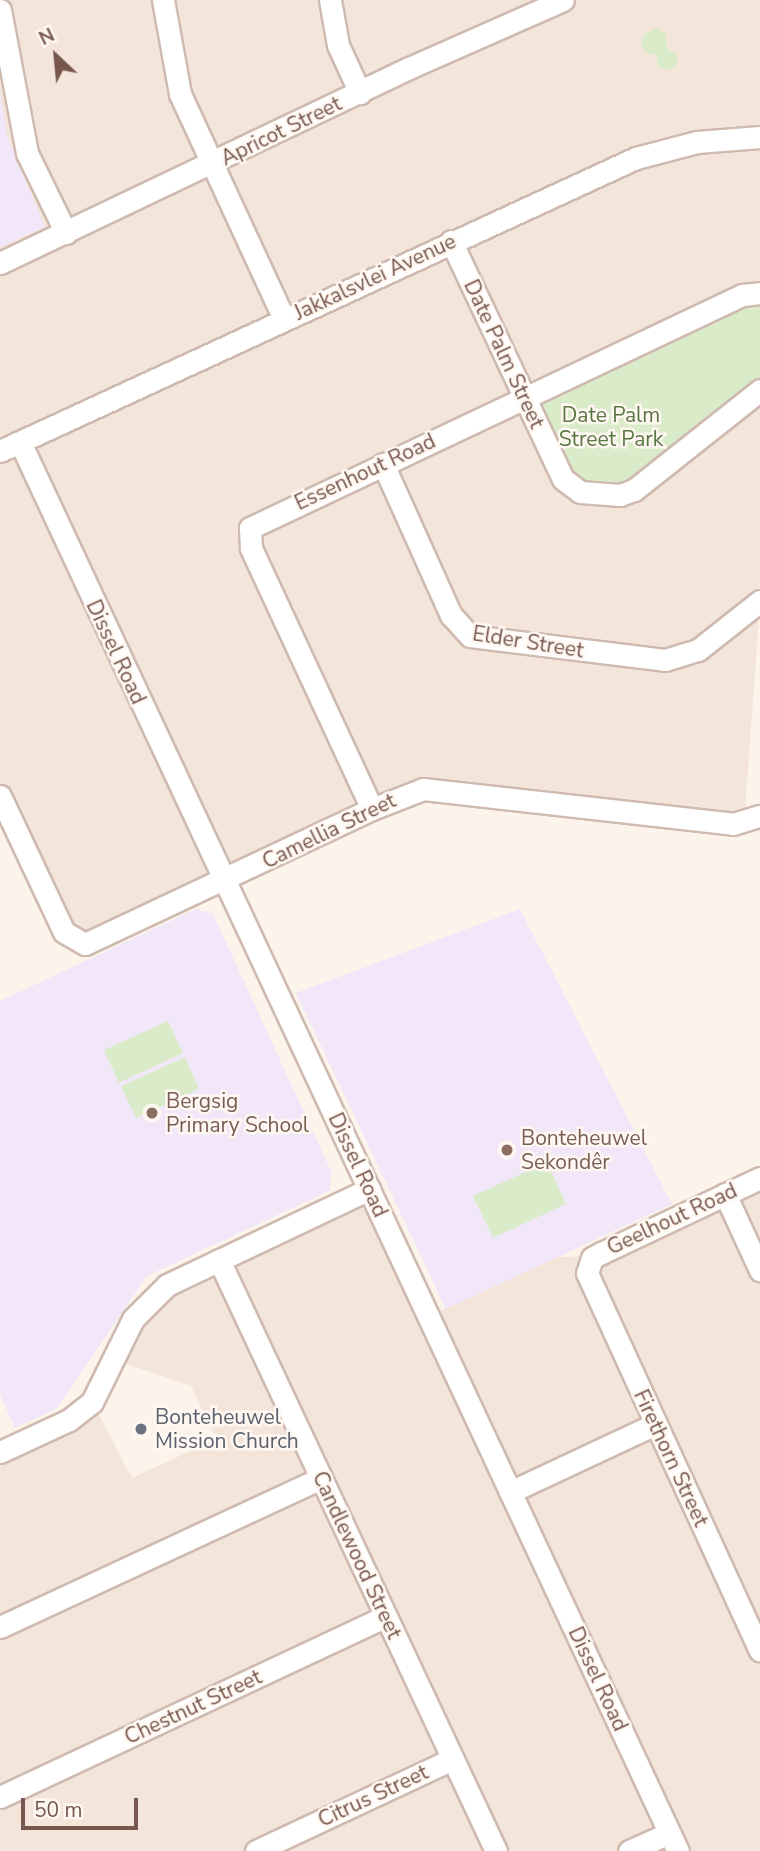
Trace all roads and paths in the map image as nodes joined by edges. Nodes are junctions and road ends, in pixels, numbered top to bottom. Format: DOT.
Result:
graph roads {
  1 [pos="163,0"];
  2 [pos="330,0"];
  3 [pos="564,0"];
  4 [pos="0,10"];
  5 [pos="360,93"];
  6 [pos="760,137"];
  7 [pos="212,164"];
  8 [pos="65,233"];
  9 [pos="451,241"];
  10 [pos="0,263"];
  11 [pos="760,293"];
  12 [pos="284,318"];
  13 [pos="760,390"];
  14 [pos="525,398"];
  15 [pos="20,442"];
  16 [pos="0,451"];
  17 [pos="383,464"];
  18 [pos="760,601"];
  19 [pos="2,806"];
  20 [pos="372,809"];
  21 [pos="760,816"];
  22 [pos="225,881"];
  23 [pos="760,1178"];
  24 [pos="369,1189"];
  25 [pos="725,1194"];
  26 [pos="219,1260"];
  27 [pos="588,1264"];
  28 [pos="760,1270"];
  29 [pos="655,1424"];
  30 [pos="0,1452"];
  31 [pos="321,1478"];
  32 [pos="510,1492"];
  33 [pos="386,1616"];
  34 [pos="0,1628"];
  35 [pos="760,1650"];
  36 [pos="452,1759"];
  37 [pos="0,1797"];
  38 [pos="673,1842"];
  39 [pos="256,1851"];
  40 [pos="496,1851"];
  41 [pos="629,1851"];
  1 -- 7 [label="street"];
  2 -- 5 [label="street"];
  3 -- 5 [label="street, Apricot Street"];
  4 -- 8 [label="street"];
  5 -- 7 [label="street, Apricot Street"];
  6 -- 9 [label="street, Jakkalsvlei Avenue"];
  7 -- 8 [label="street, Apricot Street"];
  7 -- 12 [label="street"];
  8 -- 10 [label="street, Apricot Street"];
  9 -- 12 [label="street, Jakkalsvlei Avenue"];
  9 -- 14 [label="street, Date Palm Street"];
  11 -- 14 [label="street, Essenhout Road"];
  12 -- 15 [label="street, Jakkalsvlei Avenue"];
  13 -- 14 [label="street, Date Palm Street"];
  14 -- 17 [label="street, Essenhout Road"];
  15 -- 16 [label="street, Jakkalsvlei Avenue"];
  15 -- 22 [label="street, Dissel Road"];
  17 -- 18 [label="street, Elder Street"];
  17 -- 20 [label="street, Essenhout Road"];
  19 -- 22 [label="street, Camellia Street"];
  20 -- 21 [label="street, Camellia Street"];
  20 -- 22 [label="street, Camellia Street"];
  22 -- 24 [label="street, Dissel Road"];
  23 -- 25 [label="street, Geelhout Road"];
  24 -- 26 [label="street"];
  24 -- 32 [label="street, Dissel Road"];
  25 -- 27 [label="street, Geelhout Road"];
  25 -- 28 [label="street"];
  26 -- 30 [label="street"];
  26 -- 31 [label="street, Candlewood Street"];
  27 -- 29 [label="street, Firethorn Street"];
  29 -- 32 [label="street"];
  29 -- 35 [label="street, Firethorn Street"];
  31 -- 33 [label="street, Candlewood Street"];
  31 -- 34 [label="street"];
  32 -- 38 [label="street, Dissel Road"];
  33 -- 36 [label="street, Candlewood Street"];
  33 -- 37 [label="street, Chestnut Street"];
  36 -- 39 [label="street, Citrus Street"];
  36 -- 40 [label="street, Candlewood Street"];
  38 -- 41 [label="street"];
}
